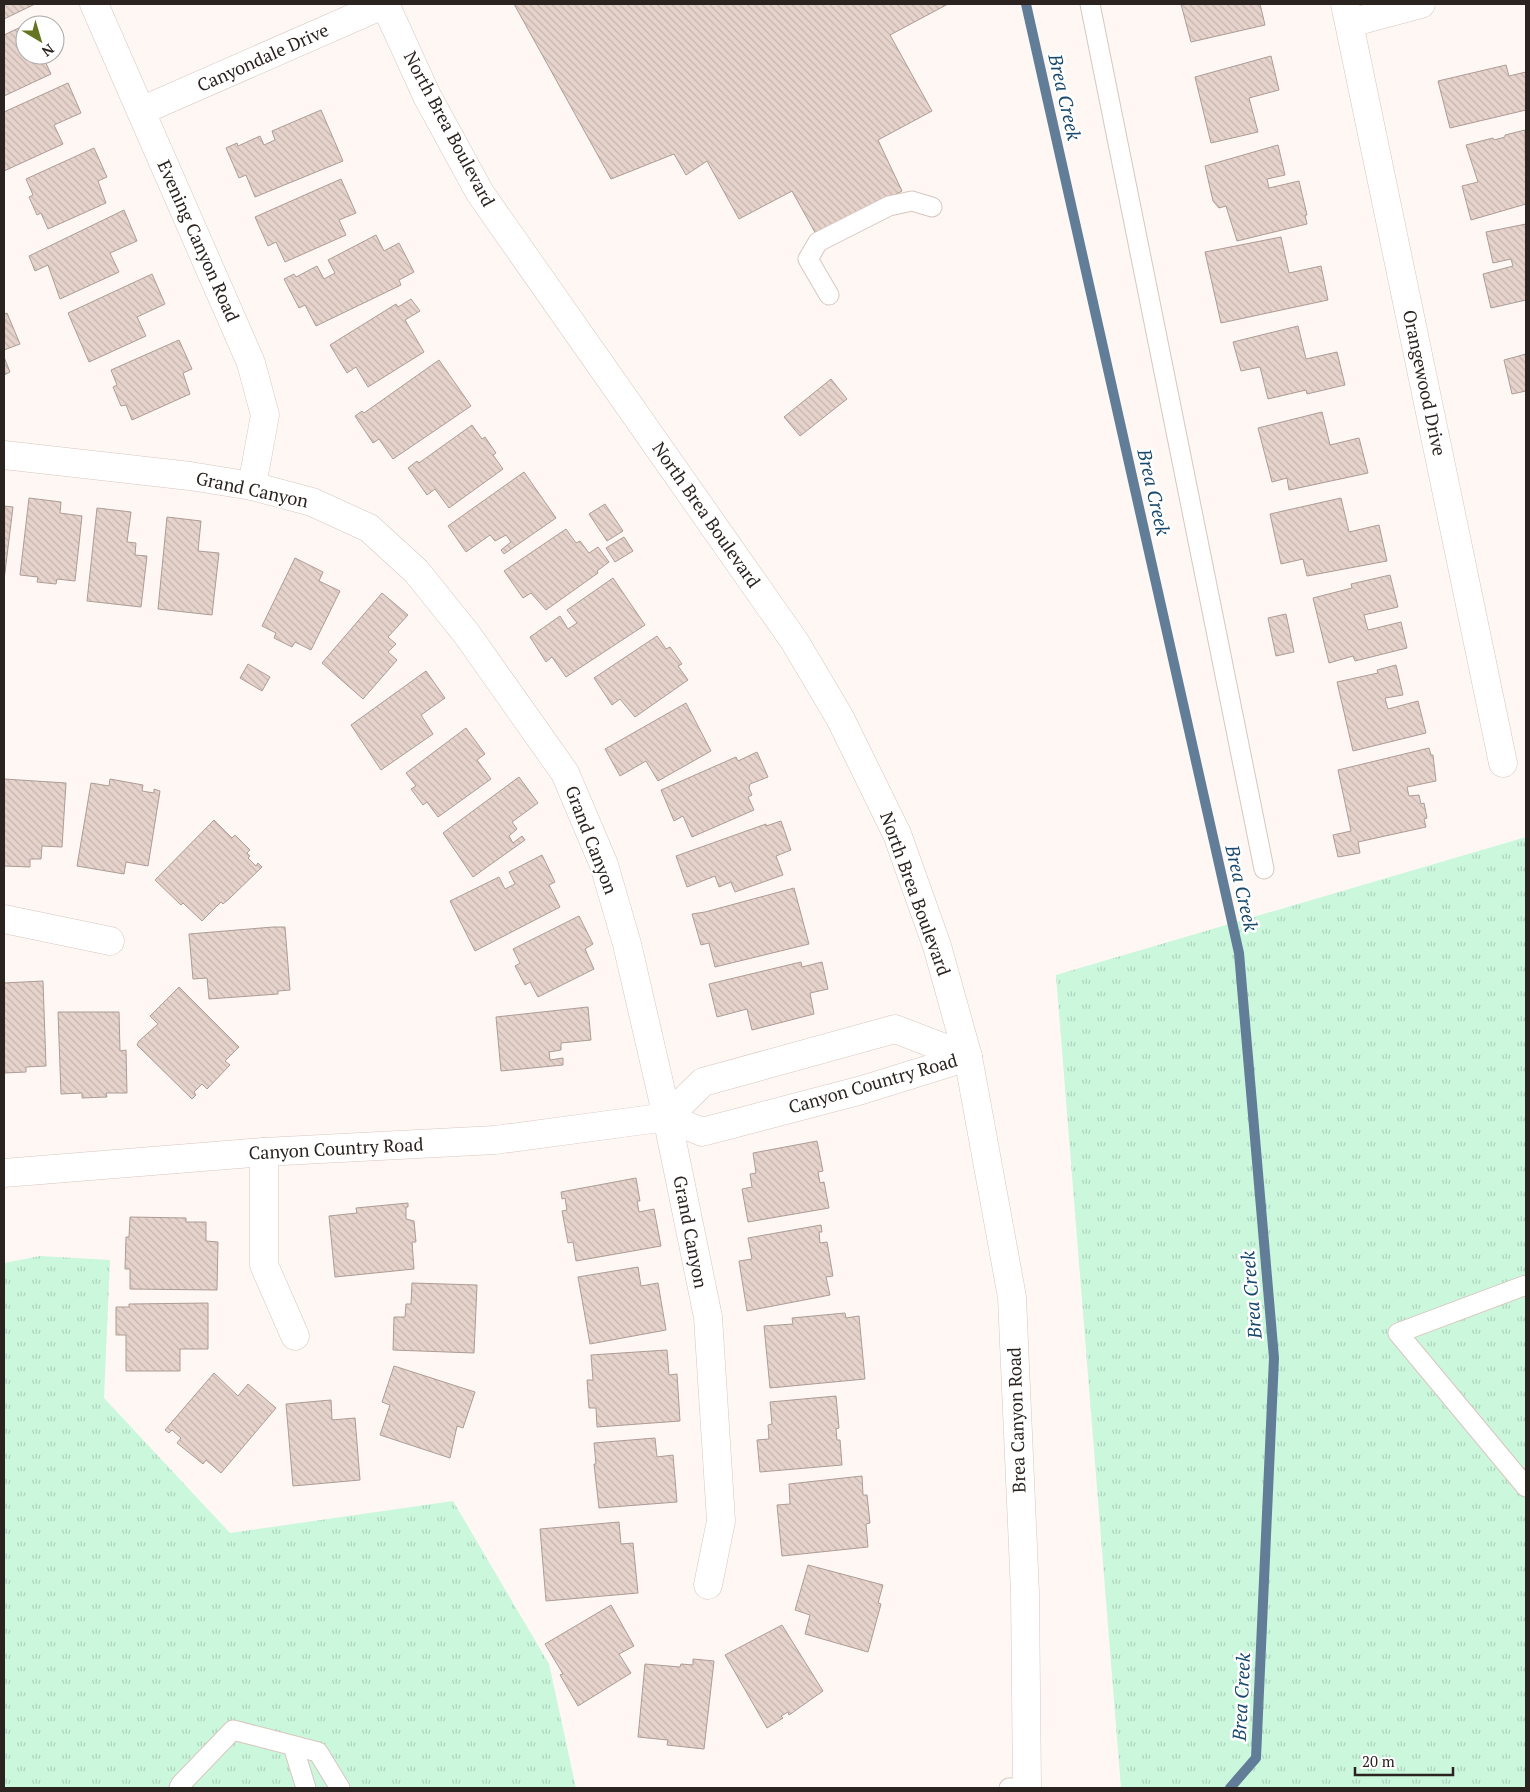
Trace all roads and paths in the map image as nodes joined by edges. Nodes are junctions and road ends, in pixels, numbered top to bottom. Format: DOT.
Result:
graph roads {
  1 [pos="94,4"];
  2 [pos="385,4"];
  3 [pos="1090,4"];
  4 [pos="1421,4"];
  5 [pos="1347,14"];
  6 [pos="142,112"];
  7 [pos="932,207"];
  8 [pos="829,295"];
  9 [pos="4,455"];
  10 [pos="252,486"];
  11 [pos="1503,763"];
  12 [pos="1264,869"];
  13 [pos="4,918"];
  14 [pos="110,941"];
  15 [pos="968,1057"];
  16 [pos="667,1116"];
  17 [pos="264,1152"];
  18 [pos="4,1173"];
  19 [pos="1526,1285"];
  20 [pos="296,1336"];
  21 [pos="1526,1488"];
  22 [pos="708,1585"];
  23 [pos="293,1746"];
  24 [pos="179,1788"];
  25 [pos="306,1788"];
  26 [pos="340,1788"];
  27 [pos="1021,1788"];
  1 -- 6 [label="street, Evening Canyon Road"];
  2 -- 6 [label="street, Canyondale Drive"];
  2 -- 15 [label="street, North Brea Boulevard"];
  3 -- 12 [label="lane"];
  4 -- 5 [label="street"];
  5 -- 11 [label="street, Orangewood Drive"];
  6 -- 10 [label="street, Evening Canyon Road"];
  7 -- 8 [label="lane"];
  9 -- 10 [label="street, Grand Canyon"];
  10 -- 16 [label="street, Grand Canyon"];
  13 -- 14 [label="street"];
  15 -- 16 [label="street, Canyon Country Road"];
  15 -- 16 [label="street, Canyon Country Road"];
  15 -- 27 [label="street, Brea Canyon Road"];
  16 -- 17 [label="street, Canyon Country Road"];
  16 -- 22 [label="street, Grand Canyon"];
  17 -- 18 [label="street, Canyon Country Road"];
  17 -- 20 [label="street"];
  19 -- 21 [label="lane"];
  23 -- 24 [label="lane"];
  23 -- 25 [label="lane"];
  23 -- 26 [label="lane"];
}
